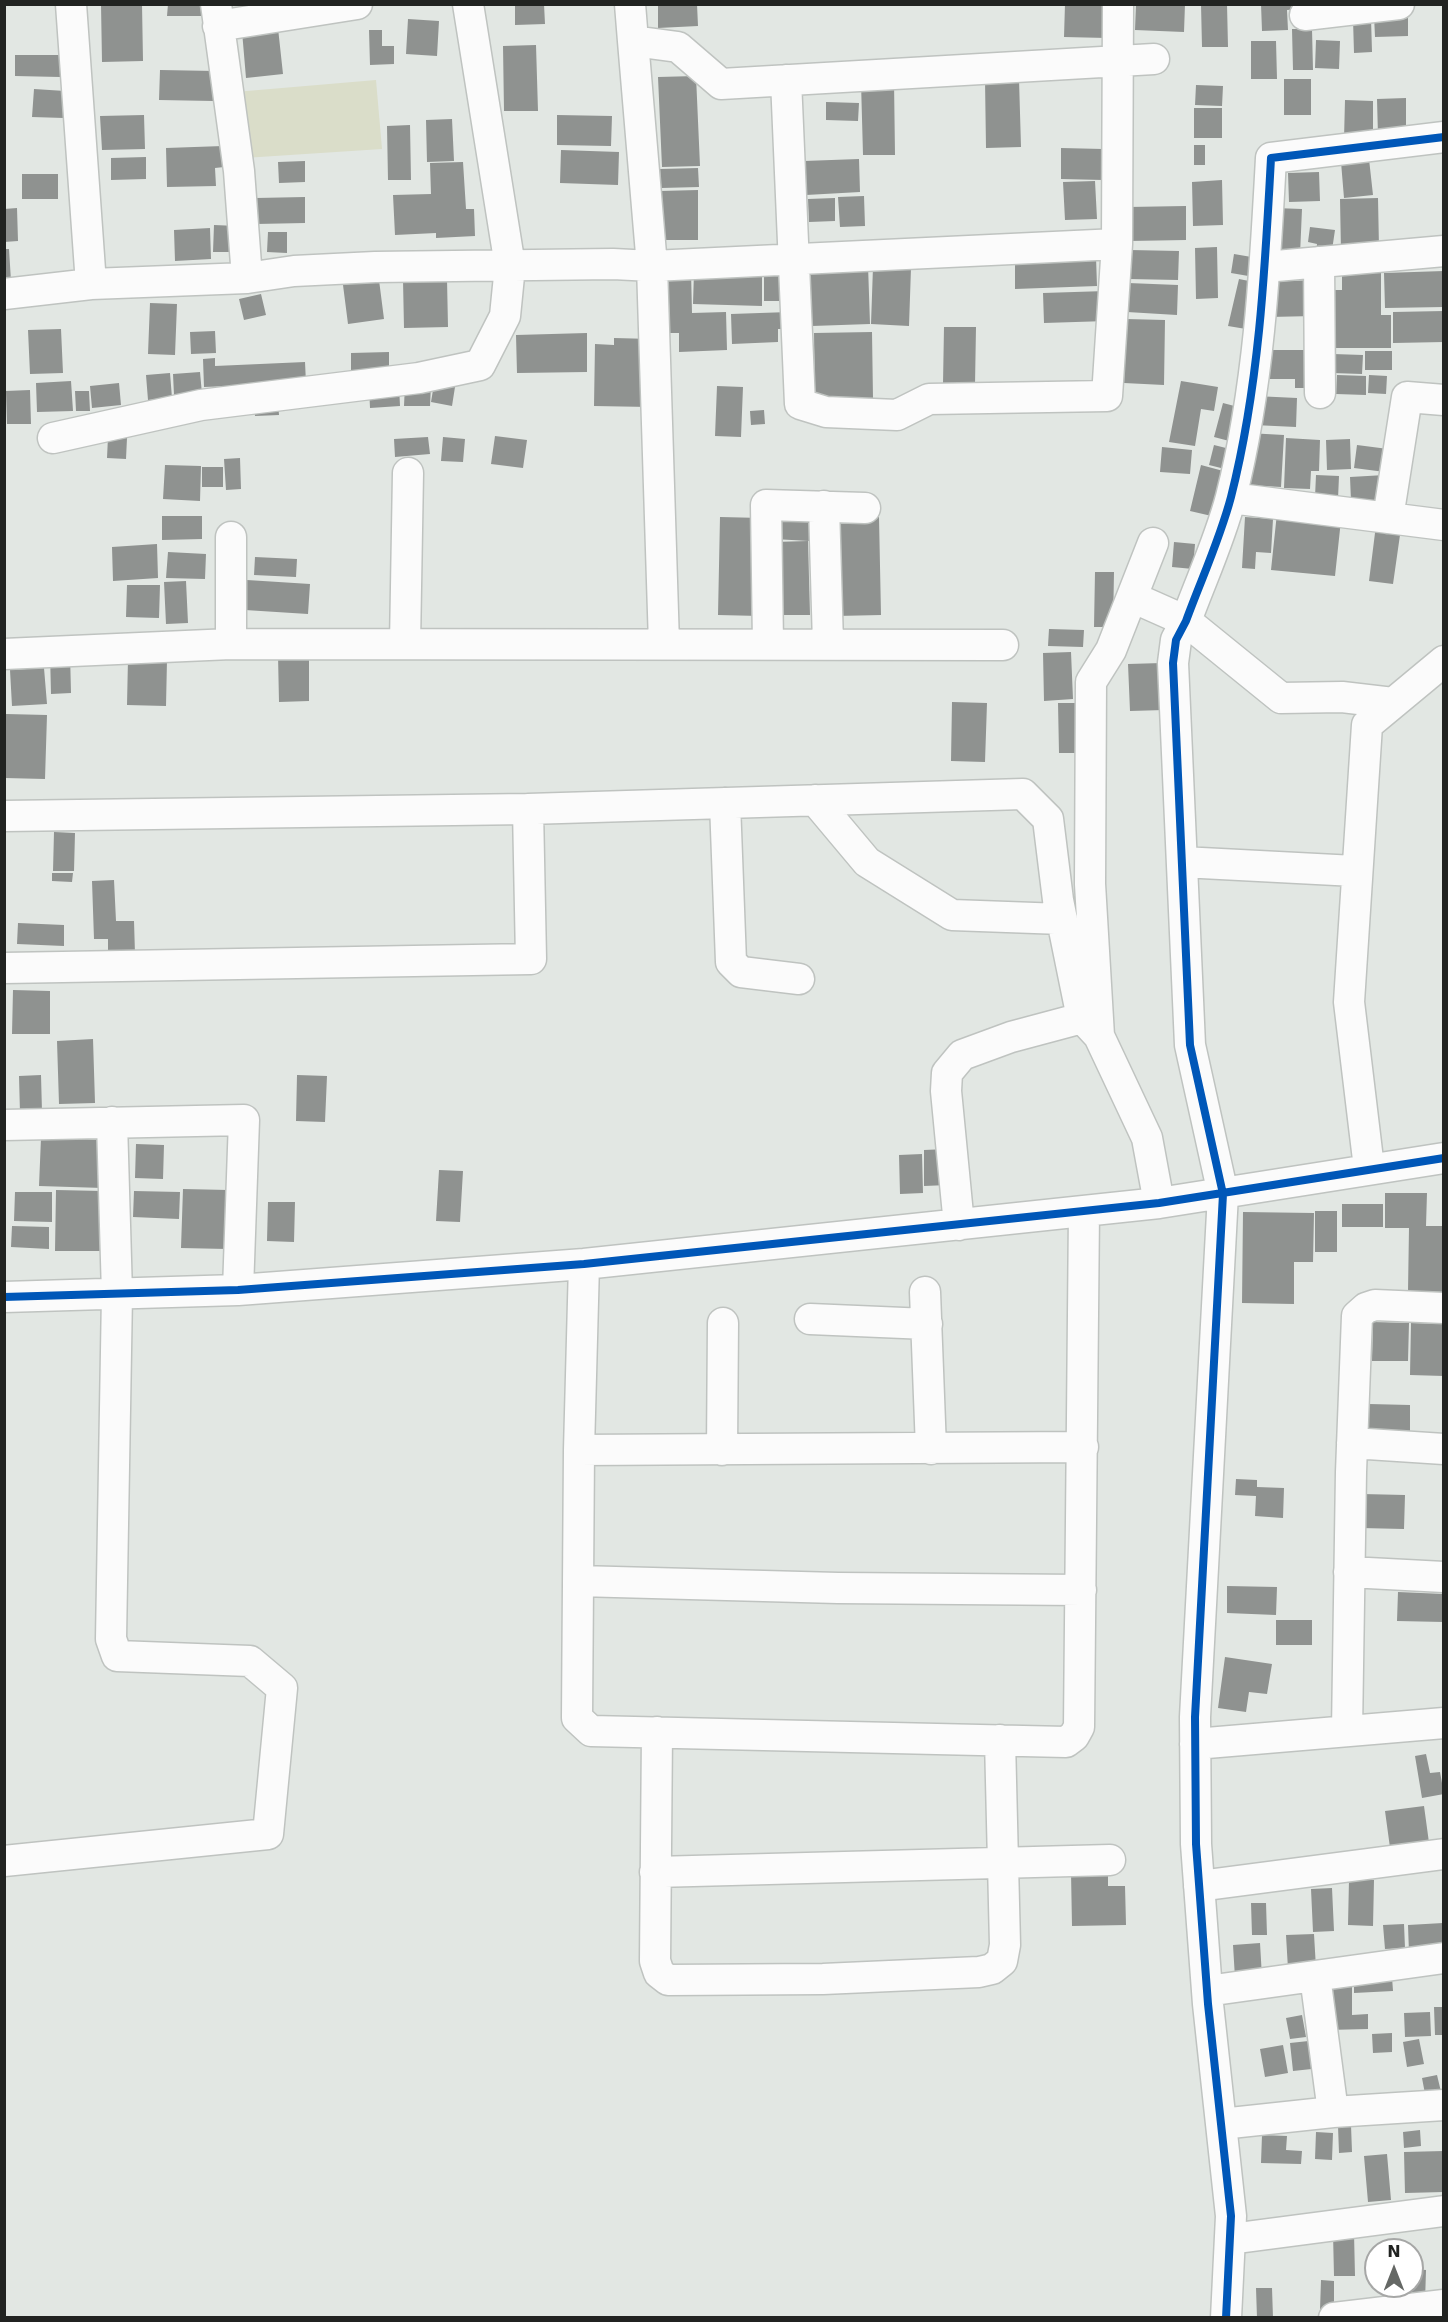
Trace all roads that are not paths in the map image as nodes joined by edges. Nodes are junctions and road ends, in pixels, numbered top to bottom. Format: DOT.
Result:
graph roads {
  1 [pos="71,4"];
  2 [pos="357,4"];
  3 [pos="468,4"];
  4 [pos="630,4"];
  5 [pos="1118,4"];
  6 [pos="1399,4"];
  7 [pos="217,15"];
  8 [pos="1305,15"];
  9 [pos="633,41"];
  10 [pos="1154,59"];
  11 [pos="1118,61"];
  12 [pos="786,80"];
  13 [pos="1443,137"];
  14 [pos="1117,244"];
  15 [pos="1443,251"];
  16 [pos="795,260"];
  17 [pos="1319,262"];
  18 [pos="510,266"];
  19 [pos="652,266"];
  20 [pos="1265,267"];
  21 [pos="247,278"];
  22 [pos="91,285"];
  23 [pos="4,294"];
  24 [pos="1320,393"];
  25 [pos="1443,400"];
  26 [pos="53,438"];
  27 [pos="408,473"];
  28 [pos="1231,498"];
  29 [pos="824,506"];
  30 [pos="865,508"];
  31 [pos="1388,518"];
  32 [pos="1443,525"];
  33 [pos="231,537"];
  34 [pos="1153,543"];
  35 [pos="1132,597"];
  36 [pos="1186,621"];
  37 [pos="231,644"];
  38 [pos="405,644"];
  39 [pos="664,644"];
  40 [pos="768,644"];
  41 [pos="828,644"];
  42 [pos="1003,645"];
  43 [pos="4,654"];
  44 [pos="1443,661"];
  45 [pos="1393,703"];
  46 [pos="815,800"];
  47 [pos="725,803"];
  48 [pos="528,808"];
  49 [pos="4,816"];
  50 [pos="1182,862"];
  51 [pos="1356,871"];
  52 [pos="1062,919"];
  53 [pos="4,968"];
  54 [pos="799,979"];
  55 [pos="1091,1027"];
  56 [pos="112,1122"];
  57 [pos="4,1125"];
  58 [pos="1443,1158"];
  59 [pos="1369,1168"];
  60 [pos="1223,1194"];
  61 [pos="1159,1203"];
  62 [pos="1084,1211"];
  63 [pos="959,1225"];
  64 [pos="584,1264"];
  65 [pos="238,1290"];
  66 [pos="926,1292"];
  67 [pos="117,1294"];
  68 [pos="4,1297"];
  69 [pos="1443,1308"];
  70 [pos="810,1319"];
  71 [pos="723,1323"];
  72 [pos="927,1324"];
  73 [pos="1352,1443"];
  74 [pos="1083,1447"];
  75 [pos="931,1449"];
  76 [pos="1443,1449"];
  77 [pos="579,1450"];
  78 [pos="722,1450"];
  79 [pos="1349,1572"];
  80 [pos="1443,1577"];
  81 [pos="578,1581"];
  82 [pos="1081,1590"];
  83 [pos="1443,1723"];
  84 [pos="1347,1731"];
  85 [pos="657,1732"];
  86 [pos="1000,1740"];
  87 [pos="1195,1744"];
  88 [pos="1443,1854"];
  89 [pos="1110,1860"];
  90 [pos="4,1861"];
  91 [pos="1003,1861"];
  92 [pos="655,1872"];
  93 [pos="1199,1886"];
  94 [pos="1443,1958"];
  95 [pos="1315,1976"];
  96 [pos="1207,1991"];
  97 [pos="1443,2105"];
  98 [pos="1333,2112"];
  99 [pos="1221,2124"];
  100 [pos="1443,2211"];
  101 [pos="1230,2239"];
  102 [pos="1443,2306"];
  103 [pos="1226,2318"];
  104 [pos="1334,2318"];
  1 -- 22 [label="street"];
  2 -- 7 [label="street"];
  3 -- 18 [label="street"];
  4 -- 9 [label="street"];
  5 -- 11 [label="street"];
  6 -- 8 [label="street"];
  7 -- 21 [label="street"];
  9 -- 12 [label="street"];
  9 -- 19 [label="street"];
  10 -- 11 [label="street"];
  11 -- 12 [label="street"];
  11 -- 14 [label="street"];
  12 -- 16 [label="street"];
  13 -- 20 [label="street"];
  14 -- 16 [label="street"];
  14 -- 16 [label="street"];
  15 -- 17 [label="street"];
  16 -- 19 [label="street"];
  17 -- 20 [label="street"];
  17 -- 24 [label="street"];
  18 -- 19 [label="street"];
  18 -- 21 [label="street"];
  18 -- 26 [label="street"];
  19 -- 39 [label="street"];
  20 -- 28 [label="street"];
  21 -- 22 [label="street"];
  22 -- 23 [label="street"];
  25 -- 31 [label="street"];
  27 -- 38 [label="street"];
  28 -- 31 [label="street"];
  28 -- 36 [label="street"];
  29 -- 30 [label="street"];
  29 -- 40 [label="street"];
  29 -- 41 [label="street"];
  31 -- 32 [label="street"];
  33 -- 37 [label="street"];
  34 -- 35 [label="street"];
  35 -- 36 [label="street"];
  35 -- 55 [label="street"];
  36 -- 45 [label="street"];
  36 -- 50 [label="street"];
  37 -- 38 [label="street"];
  37 -- 43 [label="street"];
  38 -- 39 [label="street"];
  39 -- 40 [label="street"];
  40 -- 41 [label="street"];
  41 -- 42 [label="street"];
  44 -- 45 [label="street"];
  45 -- 51 [label="street"];
  46 -- 47 [label="street"];
  46 -- 52 [label="street"];
  46 -- 52 [label="street"];
  47 -- 48 [label="street"];
  47 -- 54 [label="street"];
  48 -- 49 [label="street"];
  48 -- 53 [label="street"];
  50 -- 51 [label="street"];
  50 -- 60 [label="street"];
  51 -- 59 [label="street"];
  52 -- 55 [label="street"];
  55 -- 61 [label="street"];
  55 -- 63 [label="street"];
  56 -- 57 [label="street"];
  56 -- 65 [label="street"];
  56 -- 67 [label="street"];
  58 -- 59 [label="street"];
  59 -- 60 [label="street"];
  60 -- 61 [label="street"];
  60 -- 87 [label="street"];
  61 -- 62 [label="street"];
  62 -- 63 [label="street"];
  62 -- 74 [label="street"];
  63 -- 64 [label="street"];
  64 -- 65 [label="street"];
  64 -- 77 [label="street"];
  65 -- 67 [label="street"];
  66 -- 72 [label="street"];
  67 -- 68 [label="street"];
  67 -- 90 [label="street"];
  69 -- 73 [label="street"];
  70 -- 72 [label="street"];
  71 -- 78 [label="street"];
  72 -- 75 [label="street"];
  73 -- 76 [label="street"];
  73 -- 79 [label="street"];
  74 -- 75 [label="street"];
  74 -- 82 [label="street"];
  75 -- 78 [label="street"];
  77 -- 78 [label="street"];
  77 -- 81 [label="street"];
  79 -- 80 [label="street"];
  79 -- 84 [label="street"];
  81 -- 82 [label="street"];
  81 -- 85 [label="street"];
  82 -- 86 [label="street"];
  83 -- 84 [label="street"];
  84 -- 87 [label="street"];
  85 -- 86 [label="street"];
  85 -- 92 [label="street"];
  86 -- 91 [label="street"];
  87 -- 93 [label="street"];
  88 -- 93 [label="street"];
  89 -- 91 [label="street"];
  91 -- 92 [label="street"];
  91 -- 92 [label="street"];
  93 -- 96 [label="street"];
  94 -- 95 [label="street"];
  95 -- 96 [label="street"];
  95 -- 98 [label="street"];
  96 -- 99 [label="street"];
  97 -- 98 [label="street"];
  98 -- 99 [label="street"];
  99 -- 101 [label="street"];
  100 -- 101 [label="street"];
  101 -- 103 [label="street"];
  102 -- 104 [label="street"];
}
